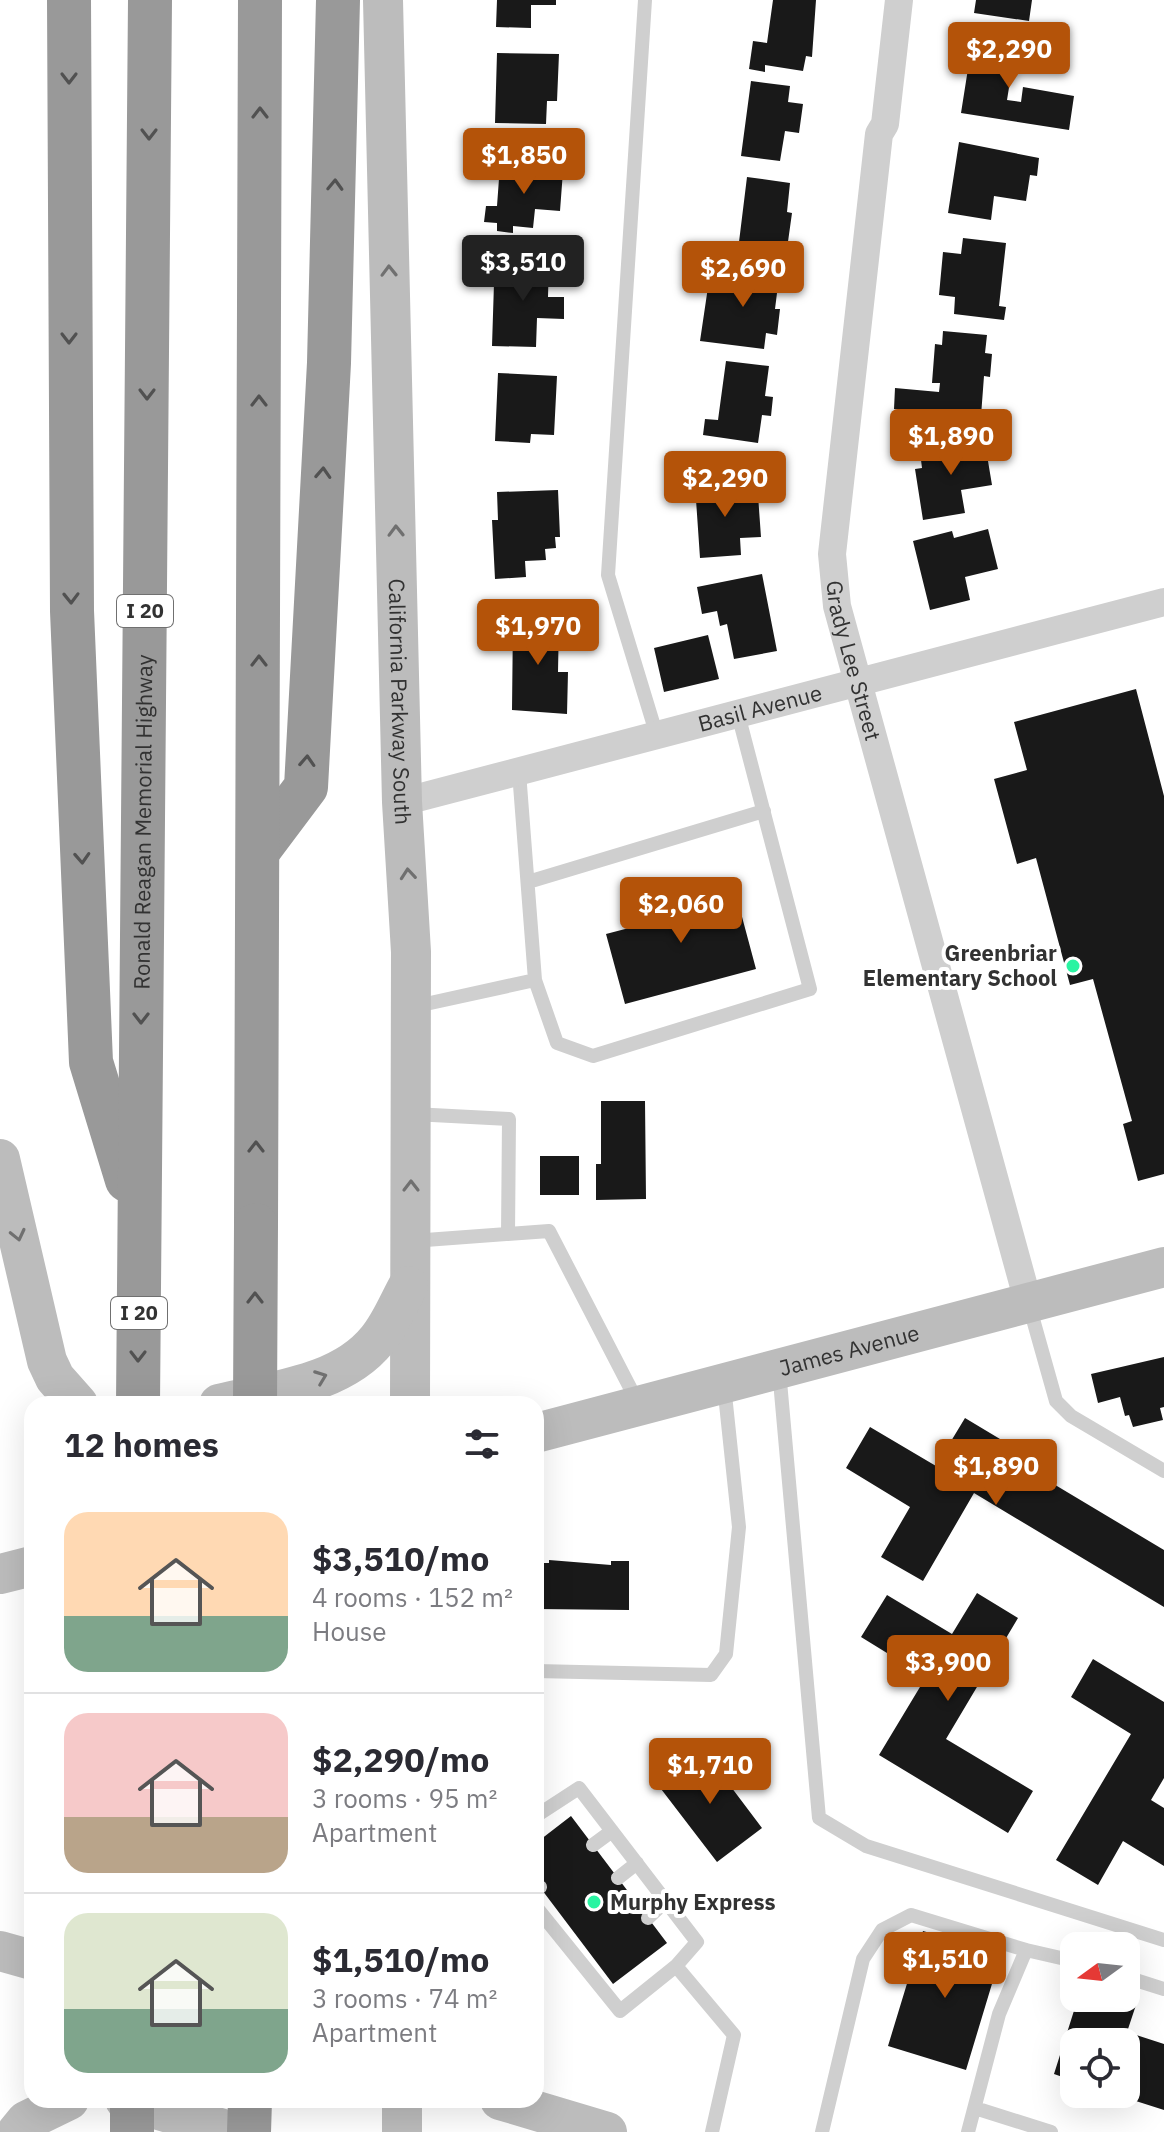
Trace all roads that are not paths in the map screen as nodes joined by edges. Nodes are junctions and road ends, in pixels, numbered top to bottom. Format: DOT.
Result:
graph roads {
  1 [pos="69,0"];
  2 [pos="150,0"];
  3 [pos="260,0"];
  4 [pos="338,0"];
  5 [pos="383,0"];
  6 [pos="645,0"];
  7 [pos="899,0"];
  8 [pos="1164,602"];
  9 [pos="859,683"];
  10 [pos="738,714"];
  11 [pos="657,736"];
  12 [pos="519,772"];
  13 [pos="402,802"];
  14 [pos="764,811"];
  15 [pos="258,851"];
  16 [pos="528,882"];
  17 [pos="535,980"];
  18 [pos="412,1007"];
  19 [pos="412,1114"];
  20 [pos="0,1159"];
  21 [pos="140,1222"];
  22 [pos="508,1234"];
  23 [pos="411,1241"];
  24 [pos="1164,1267"];
  25 [pos="411,1281"];
  26 [pos="1029,1305"];
  27 [pos="779,1370"];
  28 [pos="724,1384"];
  29 [pos="71,1396"];
  30 [pos="138,1396"];
  31 [pos="251,1396"];
  32 [pos="255,1396"];
  33 [pos="410,1396"];
  34 [pos="639,1406"];
  35 [pos="544,1431"];
  36 [pos="1164,1471"];
  37 [pos="24,1568"];
  38 [pos="0,1574"];
  39 [pos="544,1671"];
  40 [pos="544,1811"];
  41 [pos="612,1831"];
  42 [pos="593,1845"];
  43 [pos="637,1863"];
  44 [pos="618,1878"];
  45 [pos="666,1901"];
  46 [pos="544,1912"];
  47 [pos="648,1918"];
  48 [pos="1164,1940"];
  49 [pos="1026,1950"];
  50 [pos="0,1951"];
  51 [pos="24,1958"];
  52 [pos="1060,1958"];
  53 [pos="676,1966"];
  54 [pos="1140,1981"];
  55 [pos="1164,1989"];
  56 [pos="53,2108"];
  57 [pos="132,2108"];
  58 [pos="152,2108"];
  59 [pos="250,2108"];
  60 [pos="402,2108"];
  61 [pos="527,2108"];
  62 [pos="975,2108"];
  63 [pos="17,2132"];
  64 [pos="132,2132"];
  65 [pos="233,2132"];
  66 [pos="249,2132"];
  67 [pos="402,2132"];
  68 [pos="607,2132"];
  69 [pos="712,2132"];
  70 [pos="822,2132"];
  71 [pos="968,2132"];
  72 [pos="1051,2132"];
  1 -- 21 [label="highway, one-way"];
  2 -- 21 [label="highway, Ronald Reagan Memorial Highway / I 20, one-way"];
  15 -- 3 [label="highway, one-way"];
  15 -- 4 [label="highway, one-way"];
  13 -- 5 [label="main road, California Parkway South, one-way"];
  6 -- 11 [label="lane"];
  7 -- 9 [label="street, Grady Lee Street"];
  8 -- 9 [label="street, Basil Avenue"];
  9 -- 10 [label="street, Basil Avenue"];
  9 -- 26 [label="street, Grady Lee Street"];
  10 -- 11 [label="street, Basil Avenue"];
  10 -- 14 [label="lane"];
  11 -- 12 [label="street, Basil Avenue"];
  12 -- 13 [label="street, Basil Avenue"];
  12 -- 16 [label="lane"];
  18 -- 13 [label="main road, California Parkway South, one-way"];
  14 -- 16 [label="lane"];
  14 -- 17 [label="lane"];
  32 -- 15 [label="highway, one-way, bridge"];
  16 -- 17 [label="lane"];
  17 -- 18 [label="lane"];
  18 -- 19 [label="main road, California Parkway South"];
  19 -- 22 [label="lane"];
  23 -- 19 [label="main road, California Parkway South, one-way"];
  20 -- 29 [label="main road, one-way"];
  21 -- 30 [label="highway, Ronald Reagan Memorial Highway / I 20, one-way"];
  22 -- 23 [label="lane"];
  22 -- 34 [label="lane"];
  23 -- 25 [label="main road, California Parkway South"];
  24 -- 26 [label="main road, James Avenue"];
  31 -- 25 [label="main road, one-way"];
  25 -- 33 [label="main road, California Parkway South"];
  26 -- 27 [label="main road, James Avenue"];
  26 -- 36 [label="lane"];
  27 -- 28 [label="main road, James Avenue"];
  27 -- 48 [label="lane"];
  28 -- 34 [label="main road, James Avenue"];
  28 -- 39 [label="lane"];
  34 -- 35 [label="main road, James Avenue"];
  37 -- 38 [label="main road"];
  40 -- 41 [label="lane"];
  41 -- 42 [label="lane"];
  41 -- 43 [label="lane"];
  43 -- 44 [label="lane"];
  43 -- 45 [label="lane"];
  45 -- 47 [label="lane"];
  45 -- 53 [label="lane"];
  46 -- 53 [label="lane"];
  49 -- 52 [label="lane"];
  49 -- 62 [label="lane"];
  49 -- 70 [label="lane"];
  50 -- 51 [label="main road"];
  53 -- 69 [label="lane"];
  54 -- 55 [label="lane"];
  56 -- 63 [label="main road"];
  57 -- 64 [label="highway, bridge"];
  58 -- 65 [label="main road"];
  59 -- 66 [label="highway"];
  60 -- 67 [label="main road"];
  61 -- 68 [label="main road"];
  62 -- 71 [label="lane"];
  62 -- 72 [label="lane"];
}
